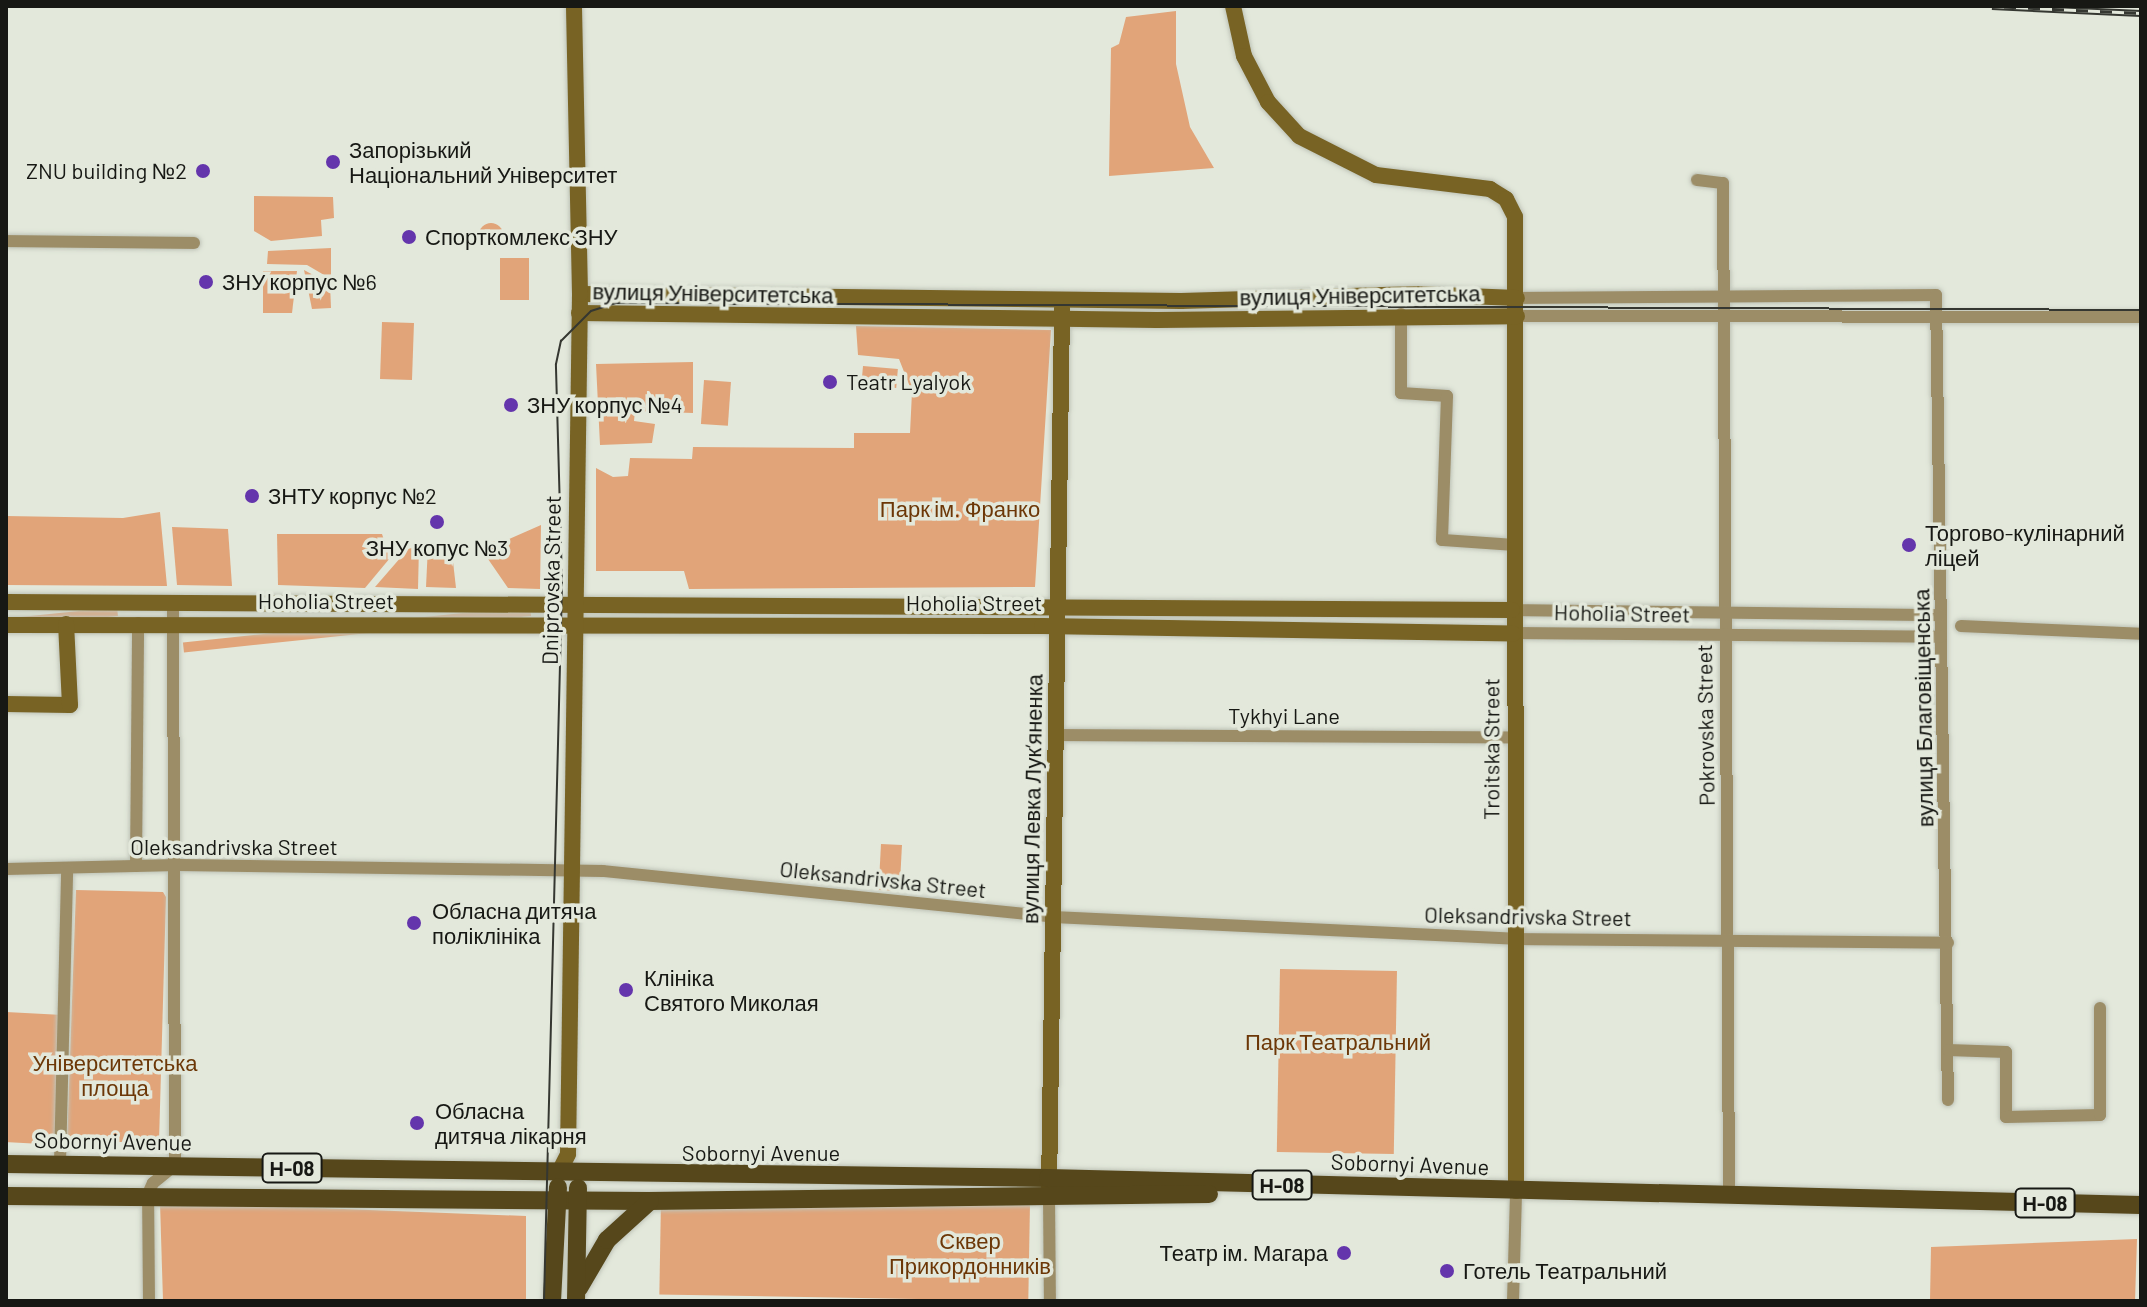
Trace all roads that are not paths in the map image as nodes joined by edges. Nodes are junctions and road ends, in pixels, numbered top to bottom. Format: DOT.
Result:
graph roads {
  1 [pos="574,6"];
  2 [pos="1233,6"];
  3 [pos="1697,180"];
  4 [pos="6,241"];
  5 [pos="194,243"];
  6 [pos="580,294"];
  7 [pos="1936,295"];
  8 [pos="1722,297"];
  9 [pos="1517,298"];
  10 [pos="1062,299"];
  11 [pos="579,313"];
  12 [pos="1401,314"];
  13 [pos="1723,315"];
  14 [pos="1936,315"];
  15 [pos="1517,316"];
  16 [pos="2141,317"];
  17 [pos="1060,318"];
  18 [pos="1516,545"];
  19 [pos="173,601"];
  20 [pos="574,601"];
  21 [pos="6,602"];
  22 [pos="1057,606"];
  23 [pos="1512,610"];
  24 [pos="1723,612"];
  25 [pos="1940,615"];
  26 [pos="138,623"];
  27 [pos="175,623"];
  28 [pos="66,624"];
  29 [pos="574,624"];
  30 [pos="6,625"];
  31 [pos="1056,626"];
  32 [pos="1961,626"];
  33 [pos="1513,633"];
  34 [pos="2141,634"];
  35 [pos="1723,637"];
  36 [pos="1941,637"];
  37 [pos="6,704"];
  38 [pos="1055,735"];
  39 [pos="1513,737"];
  40 [pos="178,865"];
  41 [pos="136,866"];
  42 [pos="6,869"];
  43 [pos="67,869"];
  44 [pos="570,870"];
  45 [pos="1054,917"];
  46 [pos="1730,938"];
  47 [pos="1514,939"];
  48 [pos="1948,943"];
  49 [pos="2100,1008"];
  50 [pos="1948,1050"];
  51 [pos="1948,1100"];
  52 [pos="60,1163"];
  53 [pos="6,1164"];
  54 [pos="175,1165"];
  55 [pos="569,1173"];
  56 [pos="1049,1187"];
  57 [pos="1516,1191"];
  58 [pos="148,1194"];
  59 [pos="6,1196"];
  60 [pos="1729,1196"];
  61 [pos="557,1199"];
  62 [pos="577,1199"];
  63 [pos="650,1201"];
  64 [pos="2141,1205"];
  65 [pos="576,1298"];
  66 [pos="149,1301"];
  67 [pos="552,1301"];
  68 [pos="1050,1301"];
  69 [pos="1513,1301"];
  1 -- 6 [label="street, Dniprovska Street"];
  2 -- 9 [label="street, Troitska Street"];
  3 -- 8 [label="street, Pokrovska Street"];
  4 -- 5 [label="street"];
  6 -- 10 [label="street, вулиця Університетська"];
  6 -- 11 [label="street, Dniprovska Street"];
  7 -- 8 [label="street, вулиця Університетська"];
  7 -- 14 [label="street, вулиця Благовіщенська"];
  8 -- 9 [label="street, вулиця Університетська"];
  8 -- 13 [label="street, Pokrovska Street"];
  9 -- 10 [label="street, вулиця Університетська"];
  9 -- 15 [label="street, Troitska Street"];
  10 -- 17 [label="street, вулиця Левка Лукʼяненка"];
  11 -- 17 [label="street, вулиця Університетська"];
  11 -- 20 [label="street, Dniprovska Street"];
  12 -- 15 [label="street, вулиця Університетська"];
  12 -- 17 [label="street, вулиця Університетська"];
  12 -- 18 [label="street"];
  13 -- 14 [label="street, вулиця Університетська"];
  13 -- 15 [label="street, вулиця Університетська"];
  13 -- 24 [label="street, Pokrovska Street"];
  14 -- 16 [label="street, вулиця Університетська"];
  14 -- 25 [label="street, вулиця Благовіщенська"];
  15 -- 18 [label="street, Troitska Street"];
  17 -- 22 [label="street, вулиця Левка Лукʼяненка"];
  18 -- 23 [label="street, Troitska Street"];
  19 -- 20 [label="street, Hoholia Street"];
  19 -- 21 [label="street, Hoholia Street"];
  19 -- 27 [label="street"];
  20 -- 22 [label="street, Hoholia Street"];
  20 -- 29 [label="street, Dniprovska Street"];
  22 -- 23 [label="street, Hoholia Street"];
  22 -- 31 [label="street, вулиця Левка Лукʼяненка"];
  23 -- 24 [label="street, Hoholia Street"];
  23 -- 33 [label="street, Troitska Street"];
  24 -- 25 [label="street, Hoholia Street"];
  24 -- 35 [label="street, Pokrovska Street"];
  25 -- 36 [label="street, вулиця Благовіщенська"];
  26 -- 27 [label="street, Hoholia Street"];
  26 -- 28 [label="street, Hoholia Street"];
  26 -- 41 [label="street"];
  27 -- 29 [label="street, Hoholia Street"];
  27 -- 40 [label="street"];
  28 -- 30 [label="street, Hoholia Street"];
  28 -- 37 [label="street"];
  29 -- 31 [label="street, Hoholia Street"];
  29 -- 44 [label="street, Dniprovska Street"];
  31 -- 33 [label="street, Hoholia Street"];
  31 -- 38 [label="street, вулиця Левка Лукʼяненка"];
  32 -- 34 [label="street"];
  33 -- 35 [label="street, Hoholia Street"];
  33 -- 39 [label="street, Troitska Street"];
  35 -- 36 [label="street, Hoholia Street"];
  35 -- 46 [label="street, Pokrovska Street"];
  36 -- 48 [label="street, вулиця Благовіщенська"];
  38 -- 39 [label="street, Tykhyi Lane"];
  38 -- 45 [label="street, вулиця Левка Лукʼяненка"];
  39 -- 47 [label="street, Troitska Street"];
  40 -- 41 [label="street, Oleksandrivska Street"];
  40 -- 44 [label="street, Oleksandrivska Street"];
  40 -- 54 [label="street"];
  41 -- 43 [label="street, Oleksandrivska Street"];
  42 -- 43 [label="street, Oleksandrivska Street"];
  43 -- 52 [label="street"];
  44 -- 45 [label="street, Oleksandrivska Street"];
  44 -- 55 [label="street, Dniprovska Street"];
  45 -- 47 [label="street, Oleksandrivska Street"];
  45 -- 56 [label="street, вулиця Левка Лукʼяненка"];
  46 -- 47 [label="street, Oleksandrivska Street"];
  46 -- 48 [label="street, Oleksandrivska Street"];
  46 -- 60 [label="street, Pokrovska Street"];
  47 -- 57 [label="street, Troitska Street"];
  48 -- 50 [label="street, вулиця Благовіщенська"];
  49 -- 50 [label="street"];
  50 -- 51 [label="street, вулиця Благовіщенська"];
  52 -- 53 [label="main road, Sobornyi Avenue / Н-08"];
  52 -- 54 [label="main road, Sobornyi Avenue / Н-08"];
  54 -- 55 [label="main road, Sobornyi Avenue / Н-08"];
  54 -- 58 [label="street"];
  55 -- 56 [label="main road, Sobornyi Avenue / Н-08"];
  55 -- 61 [label="main road, Dniprovska Street"];
  55 -- 62 [label="main road, Dniprovska Street"];
  56 -- 57 [label="main road, Sobornyi Avenue / Н-08"];
  56 -- 63 [label="main road, Sobornyi Avenue / Н-08"];
  56 -- 68 [label="street, вулиця Левка Лукʼяненка"];
  57 -- 60 [label="main road, Sobornyi Avenue / Н-08"];
  57 -- 69 [label="street, Troitska Street"];
  58 -- 59 [label="main road, Sobornyi Avenue / Н-08"];
  58 -- 61 [label="main road, Sobornyi Avenue / Н-08"];
  58 -- 66 [label="street"];
  60 -- 64 [label="main road, Sobornyi Avenue / Н-08"];
  61 -- 62 [label="main road, Sobornyi Avenue / Н-08"];
  61 -- 67 [label="main road, Dniprovska Street"];
  62 -- 63 [label="main road, Sobornyi Avenue / Н-08"];
  62 -- 65 [label="main road, Dniprovska Street"];
  63 -- 65 [label="main road"];
}
